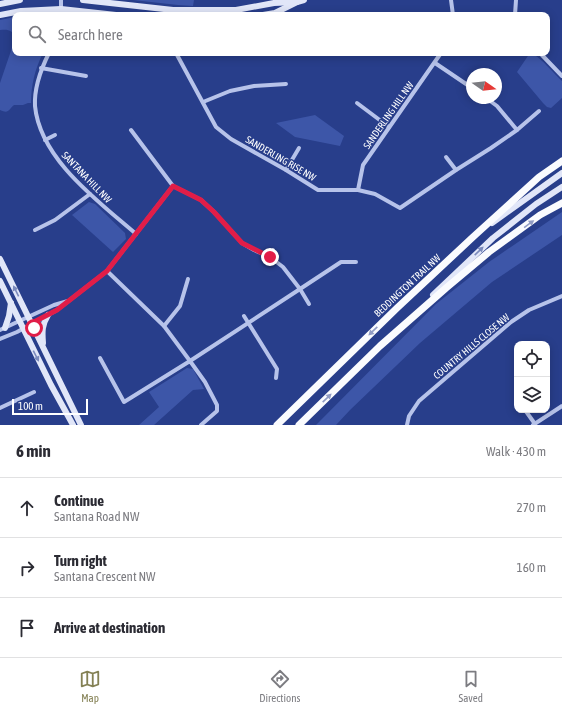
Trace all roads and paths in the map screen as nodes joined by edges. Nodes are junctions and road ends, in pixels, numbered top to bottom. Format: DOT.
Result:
graph roads {
  1 [pos="20,0"];
  2 [pos="61,0"];
  3 [pos="83,0"];
  4 [pos="451,0"];
  5 [pos="516,0"];
  6 [pos="299,1"];
  7 [pos="0,4"];
  8 [pos="16,12"];
  9 [pos="61,12"];
  10 [pos="166,12"];
  11 [pos="194,12"];
  12 [pos="277,12"];
  13 [pos="453,12"];
  14 [pos="515,12"];
  15 [pos="12,13"];
  16 [pos="0,15"];
  17 [pos="47,56"];
  18 [pos="178,56"];
  19 [pos="439,56"];
  20 [pos="543,56"];
  21 [pos="435,63"];
  22 [pos="41,68"];
  23 [pos="86,76"];
  24 [pos="562,76"];
  25 [pos="286,84"];
  26 [pos="466,84"];
  27 [pos="202,102"];
  28 [pos="357,103"];
  29 [pos="494,104"];
  30 [pos="539,111"];
  31 [pos="389,127"];
  32 [pos="131,130"];
  33 [pos="517,130"];
  34 [pos="55,135"];
  35 [pos="45,140"];
  36 [pos="299,148"];
  37 [pos="446,157"];
  38 [pos="562,160"];
  39 [pos="286,170"];
  40 [pos="456,170"];
  41 [pos="562,173"];
  42 [pos="173,186"];
  43 [pos="562,187"];
  44 [pos="358,190"];
  45 [pos="90,194"];
  46 [pos="562,203"];
  47 [pos="35,230"];
  48 [pos="136,234"];
  49 [pos="473,237"];
  50 [pos="273,250"];
  51 [pos="270,257"];
  52 [pos="0,259"];
  53 [pos="356,262"];
  54 [pos="107,271"];
  55 [pos="188,279"];
  56 [pos="0,281"];
  57 [pos="300,288"];
  58 [pos="562,296"];
  59 [pos="70,300"];
  60 [pos="11,303"];
  61 [pos="309,304"];
  62 [pos="48,315"];
  63 [pos="28,316"];
  64 [pos="244,316"];
  65 [pos="19,321"];
  66 [pos="32,323"];
  67 [pos="249,323"];
  68 [pos="164,326"];
  69 [pos="23,328"];
  70 [pos="2,329"];
  71 [pos="0,339"];
  72 [pos="43,346"];
  73 [pos="380,346"];
  74 [pos="100,358"];
  75 [pos="190,361"];
  76 [pos="276,378"];
  77 [pos="34,392"];
  78 [pos="562,406"];
  79 [pos="0,408"];
  80 [pos="527,413"];
  81 [pos="534,424"];
  82 [pos="73,425"];
  83 [pos="81,425"];
  84 [pos="201,425"];
  85 [pos="277,425"];
  86 [pos="299,425"];
  87 [pos="407,425"];
  1 -- 7 [label="main road"];
  2 -- 9 [label="street"];
  3 -- 10 [label="main road"];
  4 -- 13 [label="street"];
  5 -- 14 [label="street"];
  6 -- 11 [label="main road"];
  6 -- 12 [label="main road"];
  8 -- 9 [label="main road"];
  15 -- 16 [label="main road"];
  17 -- 22 [label="street, SANTANA HILL NW"];
  18 -- 27 [label="street, SANDERLING RISE NW"];
  19 -- 21 [label="street, SANDERLING HILL NW"];
  20 -- 24 [label="street"];
  21 -- 26 [label="street"];
  21 -- 31 [label="street, SANDERLING HILL NW"];
  22 -- 23 [label="street"];
  22 -- 35 [label="street, SANTANA HILL NW"];
  25 -- 27 [label="street"];
  27 -- 39 [label="street, SANDERLING RISE NW"];
  28 -- 31 [label="street"];
  29 -- 33 [label="street"];
  30 -- 33 [label="street, SANDERLING RISE NW"];
  31 -- 44 [label="street, SANDERLING HILL NW"];
  32 -- 42 [label="street"];
  33 -- 40 [label="street, SANDERLING RISE NW"];
  34 -- 35 [label="street"];
  35 -- 45 [label="street, SANTANA HILL NW"];
  36 -- 39 [label="street"];
  37 -- 40 [label="street"];
  38 -- 49 [label="main road"];
  39 -- 44 [label="street, SANDERLING RISE NW"];
  40 -- 44 [label="street, SANDERLING RISE NW"];
  41 -- 49 [label="main road, BEDDINGTON TRAIL NW"];
  42 -- 48 [label="street"];
  42 -- 51 [label="street"];
  73 -- 43 [label="main road, one-way"];
  45 -- 47 [label="street"];
  45 -- 48 [label="street, SANTANA HILL NW"];
  73 -- 46 [label="main road, one-way"];
  48 -- 54 [label="street"];
  49 -- 85 [label="main road, BEDDINGTON TRAIL NW, one-way"];
  50 -- 51 [label="street"];
  51 -- 57 [label="street"];
  63 -- 52 [label="main road, one-way"];
  53 -- 57 [label="street"];
  54 -- 59 [label="street"];
  54 -- 68 [label="street"];
  55 -- 68 [label="street"];
  56 -- 60 [label="main road"];
  57 -- 61 [label="street"];
  57 -- 67 [label="street"];
  58 -- 87 [label="street, COUNTRY HILLS CLOSE NW"];
  59 -- 62 [label="street"];
  59 -- 63 [label="street"];
  60 -- 65 [label="main road"];
  60 -- 70 [label="main road"];
  62 -- 66 [label="street"];
  62 -- 72 [label="main road"];
  63 -- 65 [label="street"];
  63 -- 66 [label="main road"];
  64 -- 67 [label="street"];
  65 -- 69 [label="main road"];
  65 -- 70 [label="street"];
  66 -- 69 [label="street"];
  66 -- 72 [label="main road"];
  67 -- 75 [label="street"];
  67 -- 76 [label="street"];
  68 -- 75 [label="street"];
  69 -- 71 [label="street"];
  69 -- 82 [label="main road, one-way"];
  72 -- 83 [label="main road"];
  86 -- 73 [label="main road, one-way"];
  74 -- 75 [label="street"];
  75 -- 84 [label="street"];
  77 -- 79 [label="street"];
  78 -- 81 [label="street"];
  80 -- 81 [label="street"];
}
